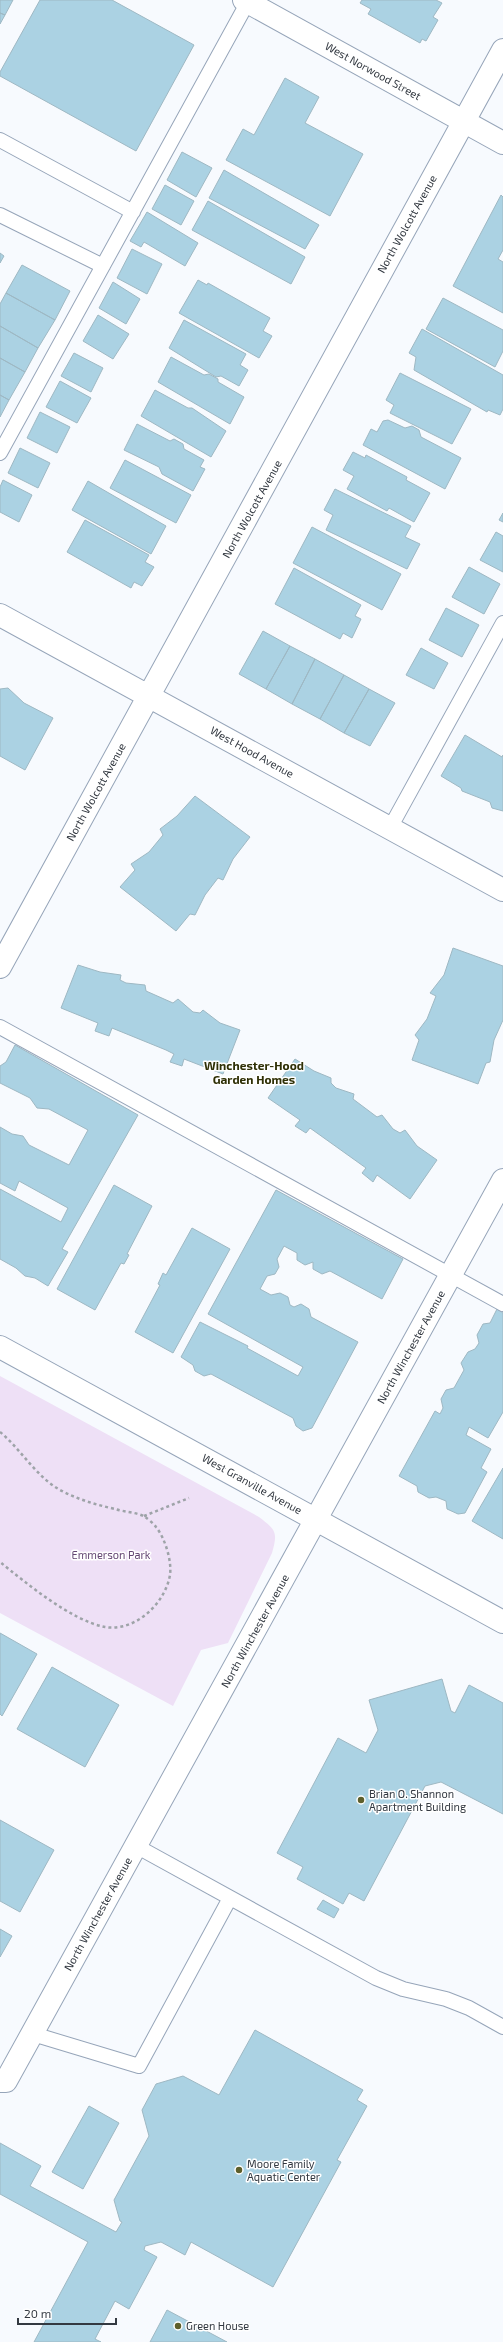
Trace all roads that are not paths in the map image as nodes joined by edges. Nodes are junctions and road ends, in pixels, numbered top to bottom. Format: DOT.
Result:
graph roads {
  1 [pos="247,1"];
  2 [pos="503,50"];
  3 [pos="464,121"];
  4 [pos="0,140"];
  5 [pos="503,143"];
  6 [pos="133,212"];
  7 [pos="0,215"];
  8 [pos="103,266"];
  9 [pos="0,453"];
  10 [pos="0,615"];
  11 [pos="503,622"];
  12 [pos="149,696"];
  13 [pos="390,828"];
  14 [pos="503,890"];
  15 [pos="0,967"];
  16 [pos="0,1027"];
  17 [pos="503,1180"];
  18 [pos="451,1275"];
  19 [pos="503,1304"];
  20 [pos="0,1347"];
  21 [pos="316,1519"];
  22 [pos="503,1622"];
  23 [pos="136,1846"];
  24 [pos="230,1898"];
  25 [pos="503,2027"];
  26 [pos="33,2034"];
  27 [pos="3,2081"];
  1 -- 3 [label="street, West Norwood Street"];
  1 -- 6 [label="lane"];
  2 -- 3 [label="street, North Wolcott Avenue"];
  3 -- 5 [label="street, West Norwood Street"];
  3 -- 12 [label="street, North Wolcott Avenue"];
  4 -- 6 [label="lane"];
  6 -- 8 [label="lane"];
  7 -- 8 [label="lane"];
  8 -- 9 [label="lane"];
  10 -- 12 [label="street, West Hood Avenue"];
  11 -- 13 [label="lane"];
  12 -- 13 [label="street, West Hood Avenue"];
  12 -- 15 [label="street, North Wolcott Avenue"];
  13 -- 14 [label="street, West Hood Avenue"];
  16 -- 18 [label="lane"];
  17 -- 18 [label="street, North Winchester Avenue"];
  18 -- 19 [label="lane"];
  18 -- 21 [label="street, North Winchester Avenue"];
  20 -- 21 [label="street, West Granville Avenue"];
  21 -- 22 [label="street, West Granville Avenue"];
  21 -- 23 [label="street, North Winchester Avenue"];
  23 -- 24 [label="lane"];
  23 -- 26 [label="street, North Winchester Avenue"];
  24 -- 25 [label="lane"];
  24 -- 26 [label="lane"];
  26 -- 27 [label="street, North Winchester Avenue"];
}
